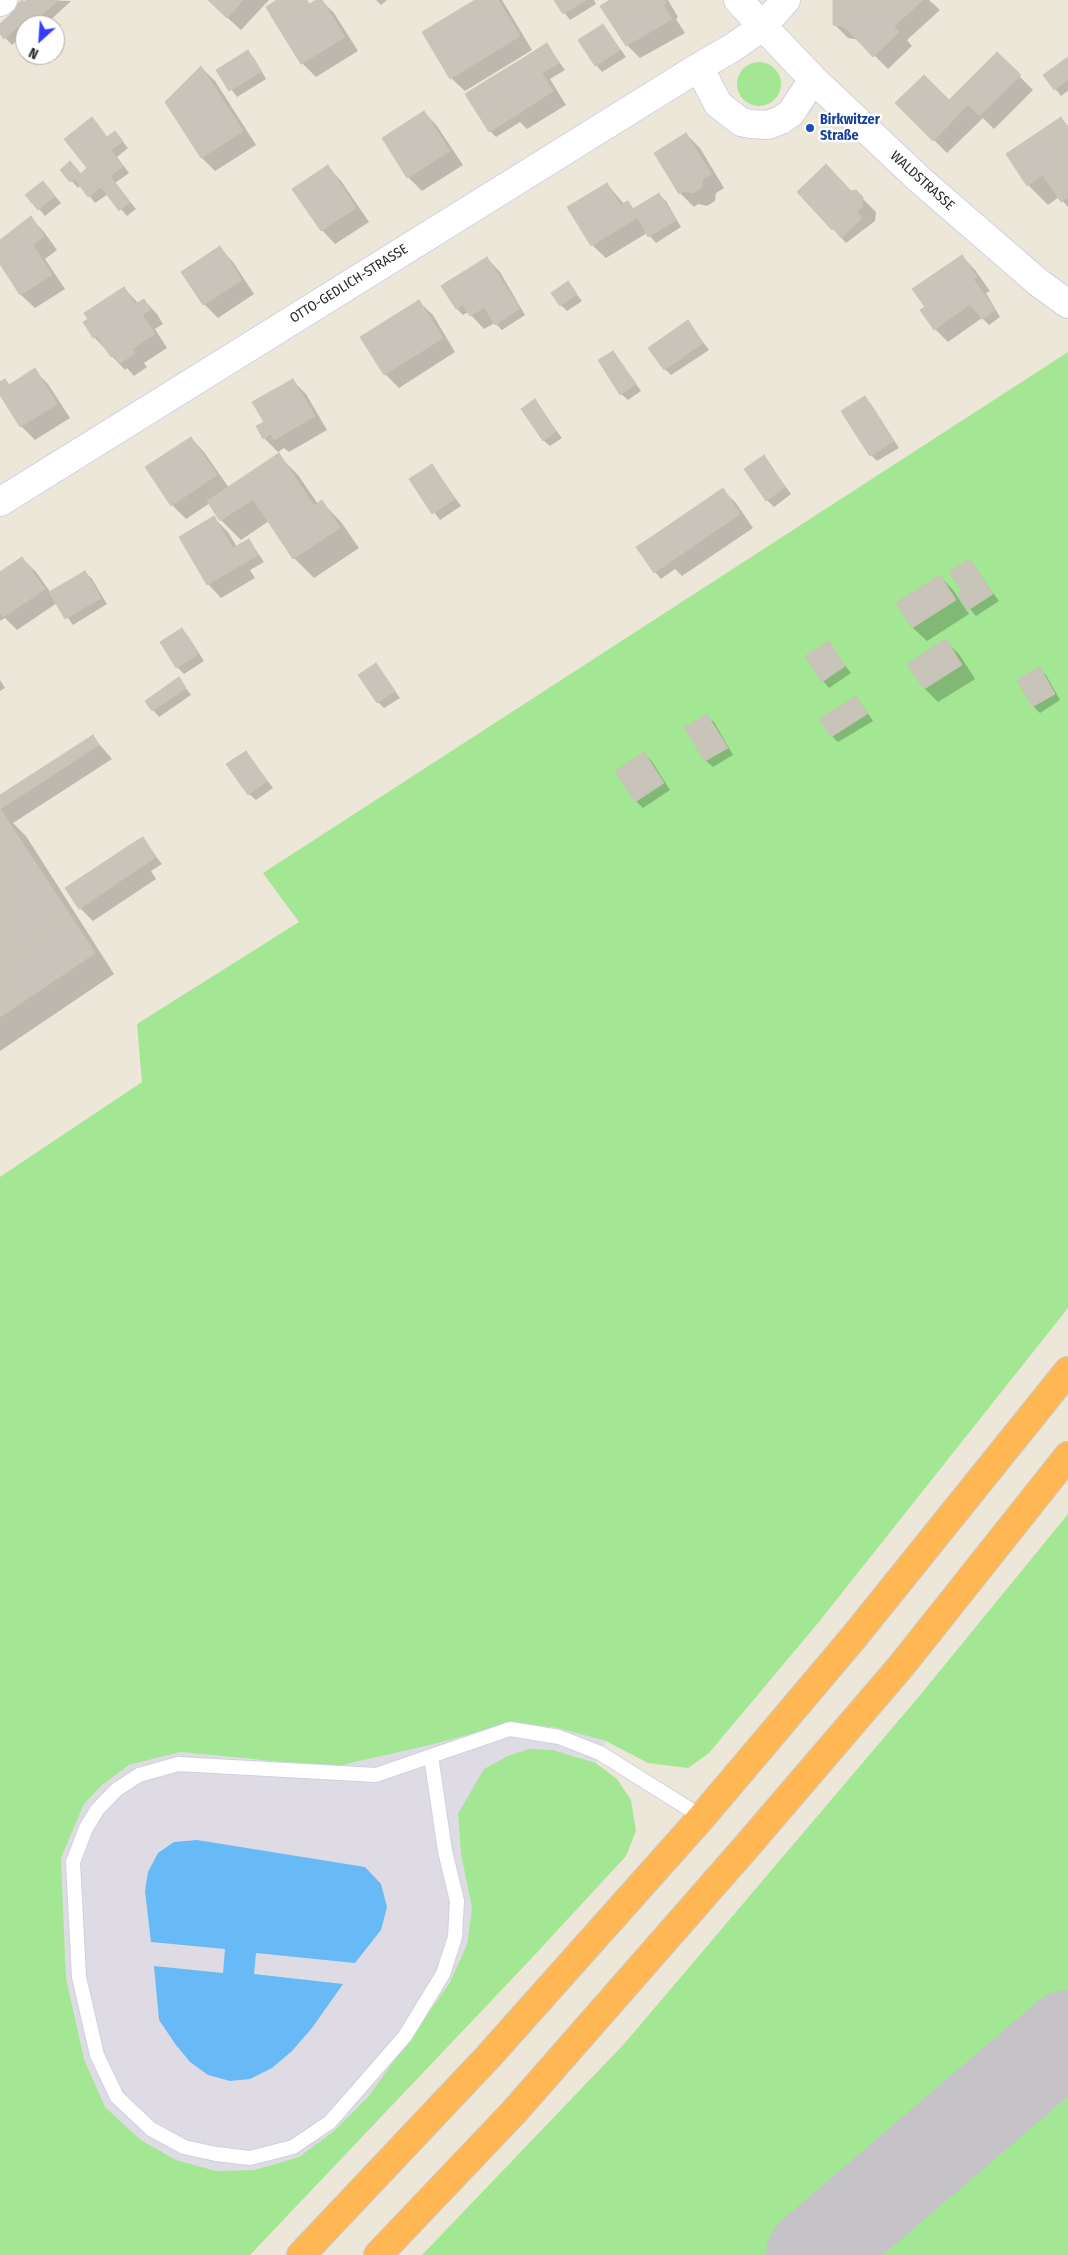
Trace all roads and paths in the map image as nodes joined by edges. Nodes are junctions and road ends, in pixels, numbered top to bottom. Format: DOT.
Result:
graph roads {
  1 [pos="738,0"];
  2 [pos="786,0"];
  3 [pos="762,27"];
  4 [pos="699,67"];
  5 [pos="813,79"];
  6 [pos="1068,304"];
  7 [pos="0,502"];
  8 [pos="1068,1371"];
  9 [pos="1068,1456"];
  10 [pos="431,1756"];
  11 [pos="702,1817"];
  12 [pos="301,2255"];
  13 [pos="378,2255"];
  1 -- 3 [label="street"];
  2 -- 3 [label="street, OTTO-GEDLICH-STRASSE"];
  3 -- 4 [label="street, OTTO-GEDLICH-STRASSE"];
  3 -- 5 [label="street, WALDSTRASSE"];
  4 -- 5 [label="street"];
  4 -- 7 [label="street, OTTO-GEDLICH-STRASSE"];
  5 -- 6 [label="street, WALDSTRASSE"];
  8 -- 11 [label="highway"];
  9 -- 13 [label="highway"];
  10 -- 10 [label="lane"];
  10 -- 11 [label="lane"];
  11 -- 12 [label="highway"];
}
